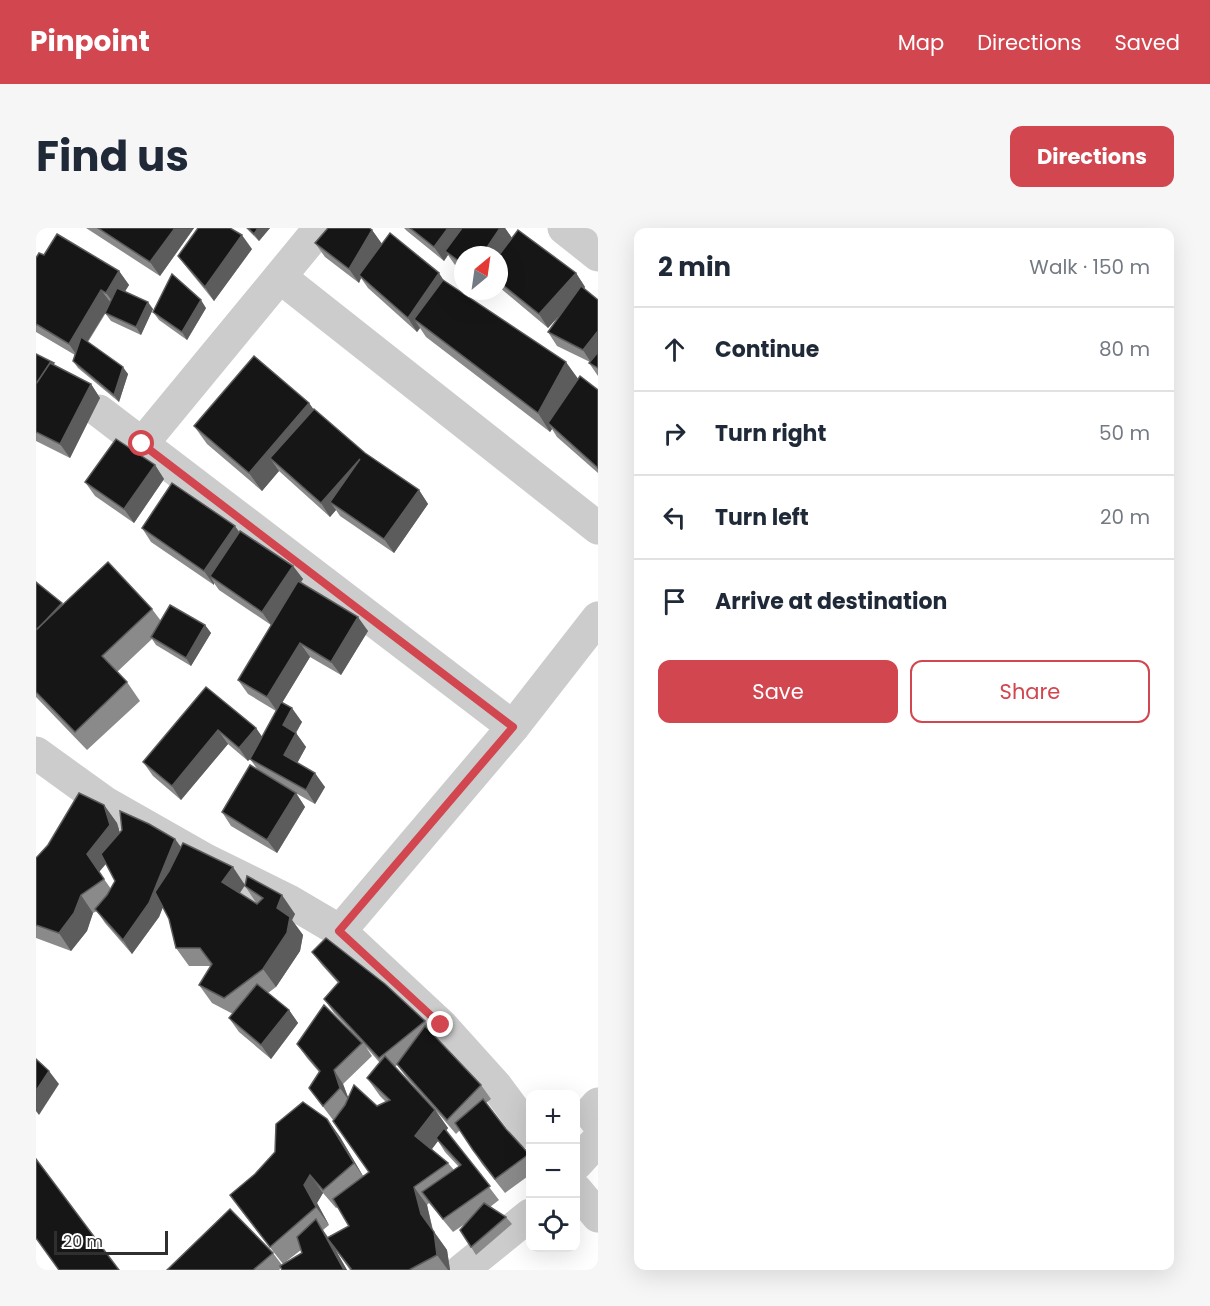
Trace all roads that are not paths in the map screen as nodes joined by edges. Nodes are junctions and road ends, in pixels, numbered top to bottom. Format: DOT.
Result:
graph roads {
  1 [pos="320,228"];
  2 [pos="564,228"];
  3 [pos="598,255"];
  4 [pos="280,277"];
  5 [pos="99,411"];
  6 [pos="142,444"];
  7 [pos="598,528"];
  8 [pos="598,618"];
  9 [pos="513,727"];
  10 [pos="36,753"];
  11 [pos="339,931"];
  12 [pos="598,1104"];
  13 [pos="598,1123"];
  14 [pos="526,1125"];
  15 [pos="598,1140"];
  16 [pos="580,1160"];
  17 [pos="526,1219"];
  18 [pos="462,1270"];
  1 -- 4 [label="street"];
  2 -- 3 [label="street"];
  4 -- 6 [label="street"];
  4 -- 7 [label="street"];
  5 -- 6 [label="street"];
  6 -- 9 [label="street"];
  8 -- 9 [label="street"];
  9 -- 11 [label="street"];
  10 -- 11 [label="street"];
  11 -- 14 [label="street"];
  12 -- 13 [label="street"];
  15 -- 16 [label="street"];
  17 -- 18 [label="street"];
}
